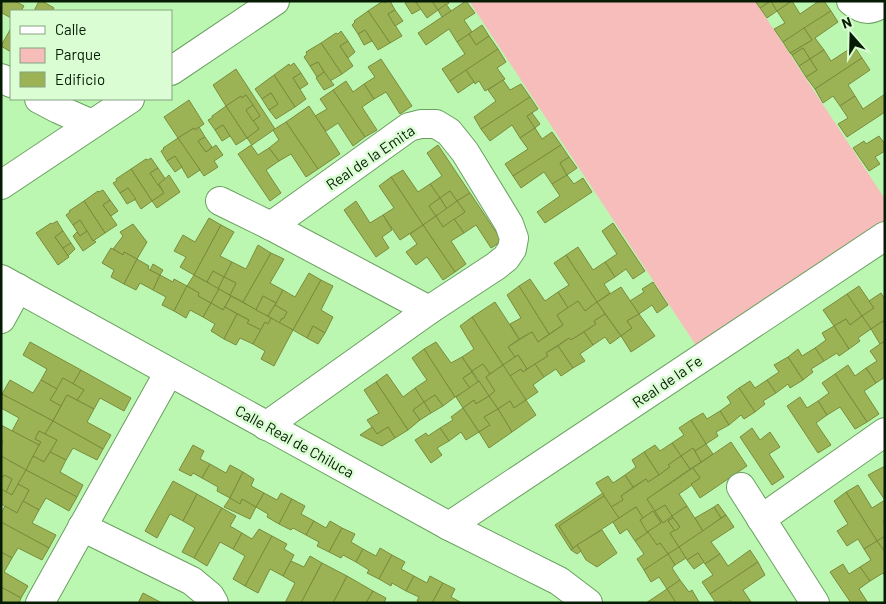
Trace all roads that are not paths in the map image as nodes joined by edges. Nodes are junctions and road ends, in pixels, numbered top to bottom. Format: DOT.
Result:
graph roads {
  1 [pos="275,1"];
  2 [pos="851,1"];
  3 [pos="885,2"];
  4 [pos="172,70"];
  5 [pos="41,100"];
  6 [pos="128,100"];
  7 [pos="92,124"];
  8 [pos="1,185"];
  9 [pos="220,201"];
  10 [pos="271,226"];
  11 [pos="885,236"];
  12 [pos="9,283"];
  13 [pos="429,310"];
  14 [pos="1,319"];
  15 [pos="169,372"];
  16 [pos="266,426"];
  17 [pos="885,432"];
  18 [pos="741,487"];
  19 [pos="761,519"];
  20 [pos="448,526"];
  21 [pos="82,527"];
  22 [pos="586,602"];
  23 [pos="40,603"];
  24 [pos="214,603"];
  25 [pos="815,603"];
  1 -- 4 [label="street"];
  2 -- 3 [label="street"];
  5 -- 7 [label="street"];
  6 -- 7 [label="street"];
  7 -- 8 [label="street"];
  9 -- 10 [label="street"];
  10 -- 13 [label="street"];
  10 -- 13 [label="street, Real de la Emita"];
  11 -- 20 [label="street, Real de la Fe"];
  12 -- 14 [label="street"];
  12 -- 15 [label="street, Calle Real de Chiluca"];
  13 -- 16 [label="street, Real de la Emita"];
  15 -- 16 [label="street, Calle Real de Chiluca"];
  15 -- 21 [label="street"];
  16 -- 20 [label="street, Calle Real de Chiluca"];
  17 -- 19 [label="street"];
  18 -- 19 [label="street"];
  19 -- 25 [label="street"];
  20 -- 22 [label="street, Calle Real de Chiluca"];
  21 -- 23 [label="street"];
  21 -- 24 [label="street"];
}
